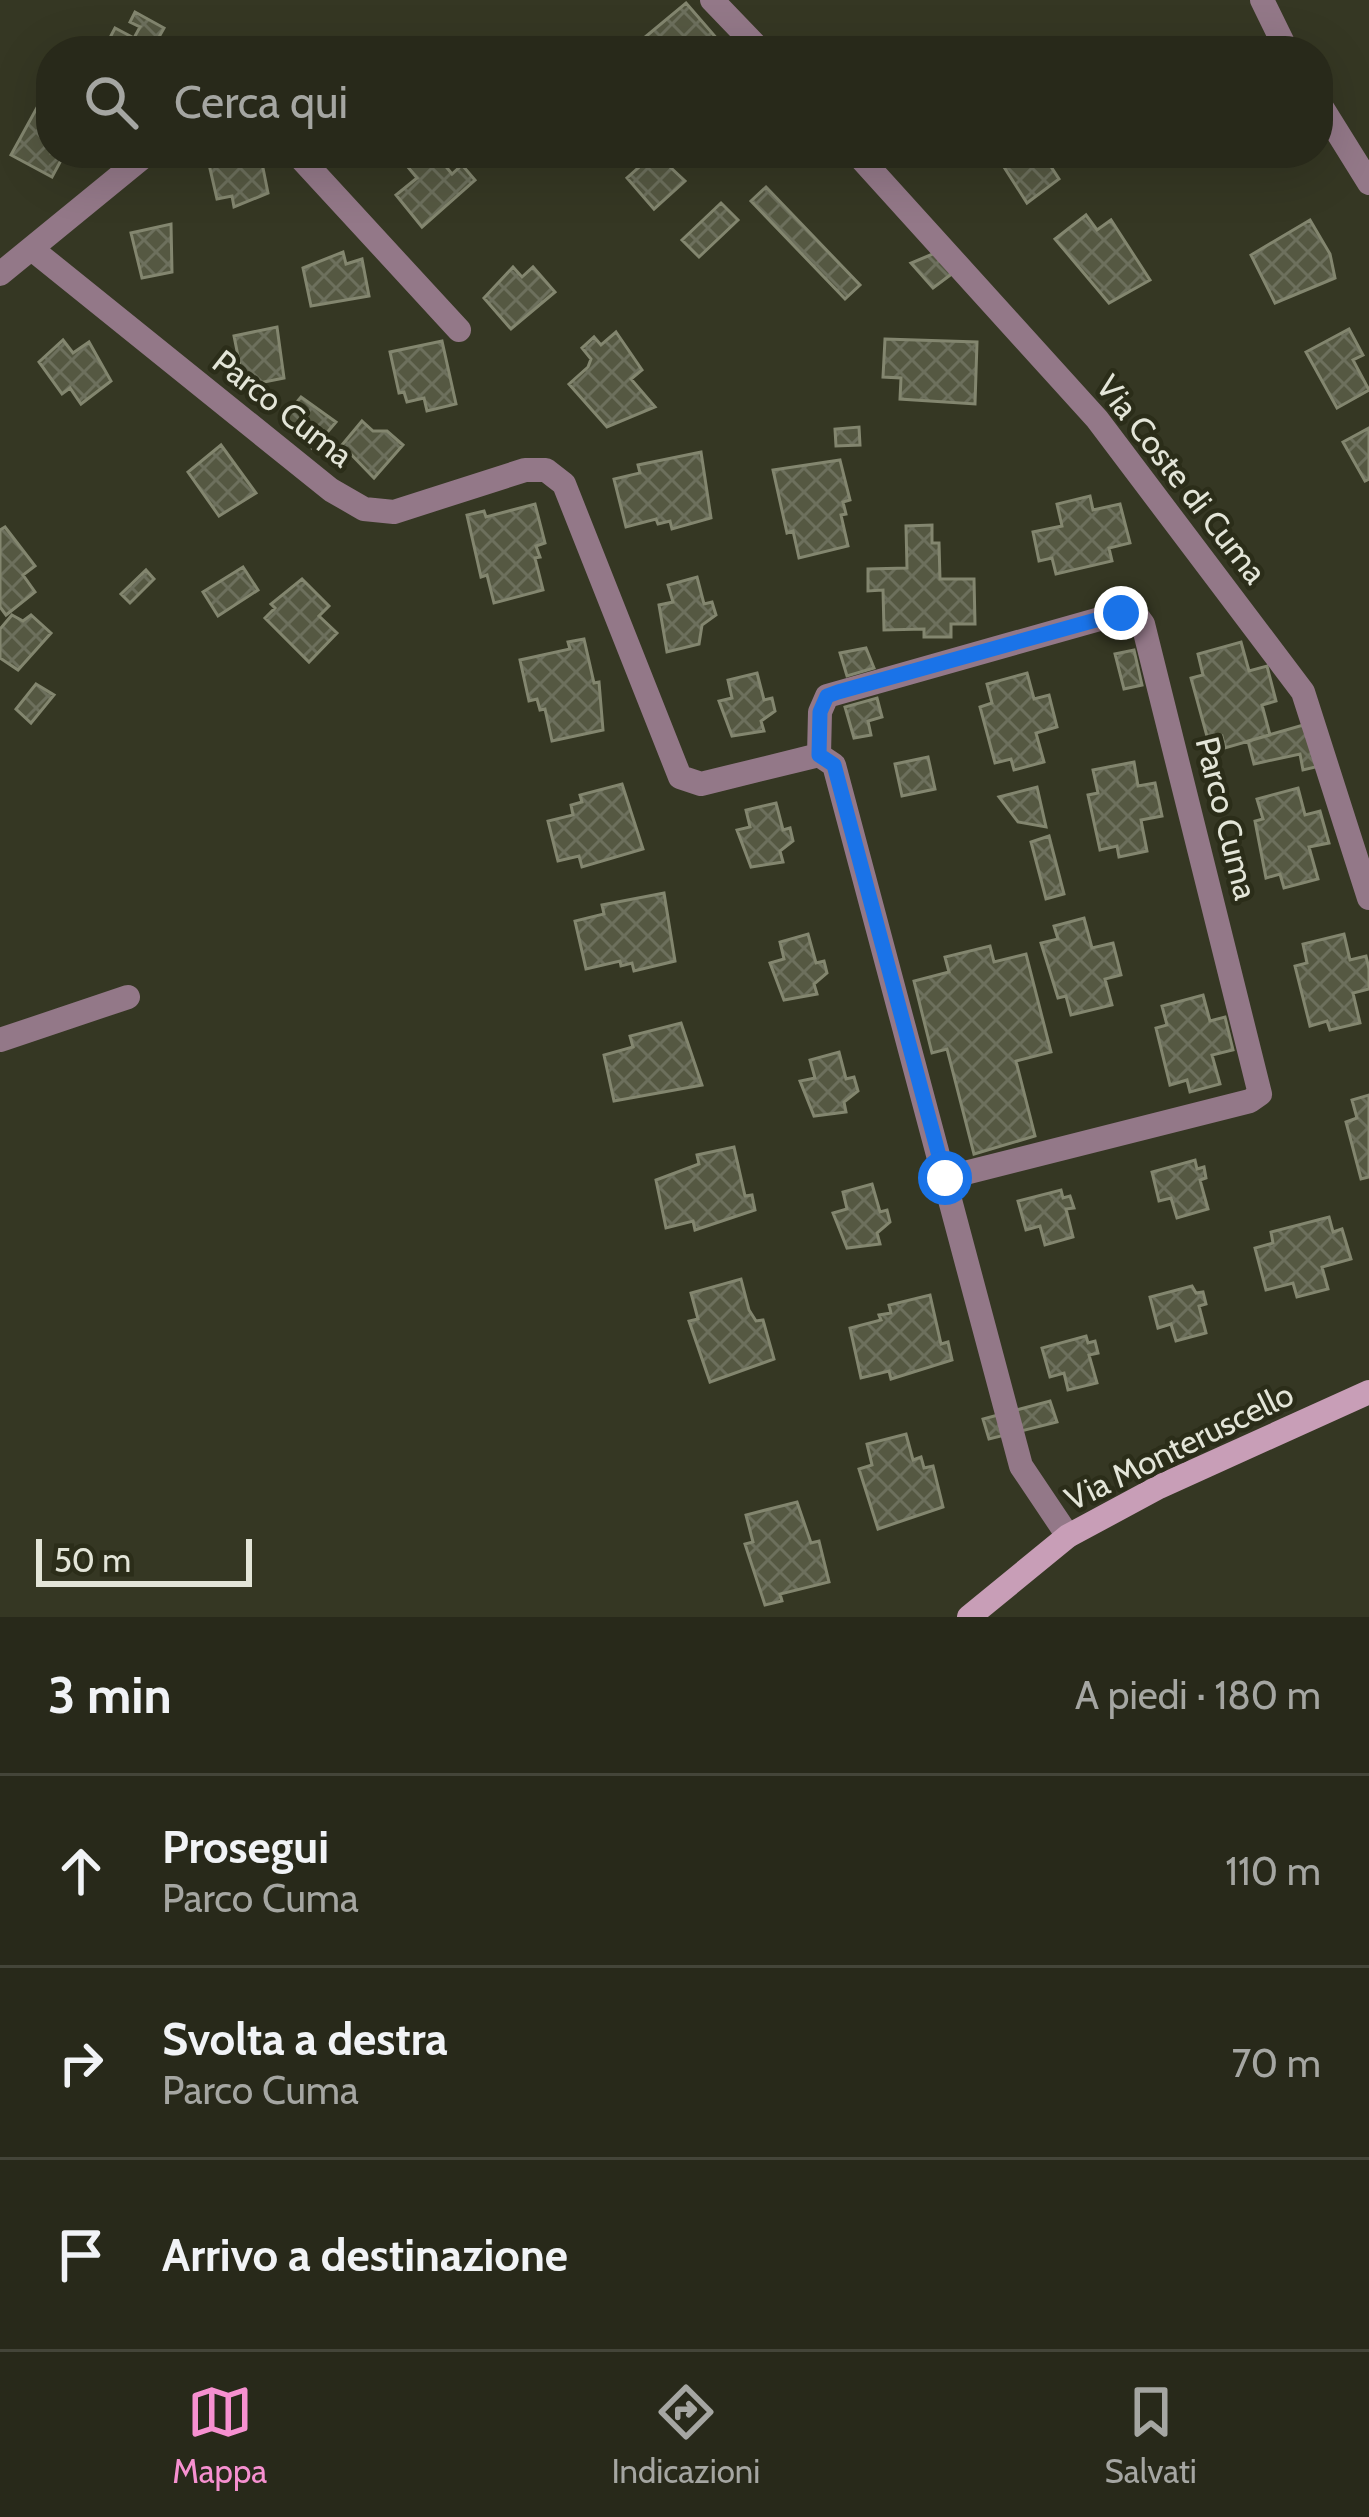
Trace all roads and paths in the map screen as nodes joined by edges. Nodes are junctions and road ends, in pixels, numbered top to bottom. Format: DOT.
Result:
graph roads {
  1 [pos="712,0"];
  2 [pos="1262,0"];
  3 [pos="746,36"];
  4 [pos="1280,36"];
  5 [pos="1333,125"];
  6 [pos="130,168"];
  7 [pos="310,168"];
  8 [pos="870,168"];
  9 [pos="1369,183"];
  10 [pos="33,250"];
  11 [pos="0,274"];
  12 [pos="459,330"];
  13 [pos="819,755"];
  14 [pos="1369,898"];
  15 [pos="128,997"];
  16 [pos="0,1040"];
  17 [pos="945,1178"];
  18 [pos="1369,1392"];
  19 [pos="1068,1536"];
  20 [pos="969,1617"];
  1 -- 3 [label="street"];
  2 -- 4 [label="street"];
  5 -- 9 [label="street"];
  6 -- 10 [label="street"];
  7 -- 12 [label="street"];
  8 -- 14 [label="street, Via Coste di Cuma"];
  10 -- 11 [label="street"];
  10 -- 13 [label="street, Parco Cuma"];
  13 -- 17 [label="street"];
  13 -- 17 [label="street, Parco Cuma"];
  15 -- 16 [label="street"];
  17 -- 19 [label="street"];
  18 -- 19 [label="street, Via Monteruscello"];
  19 -- 20 [label="street, Via Monteruscello"];
}
